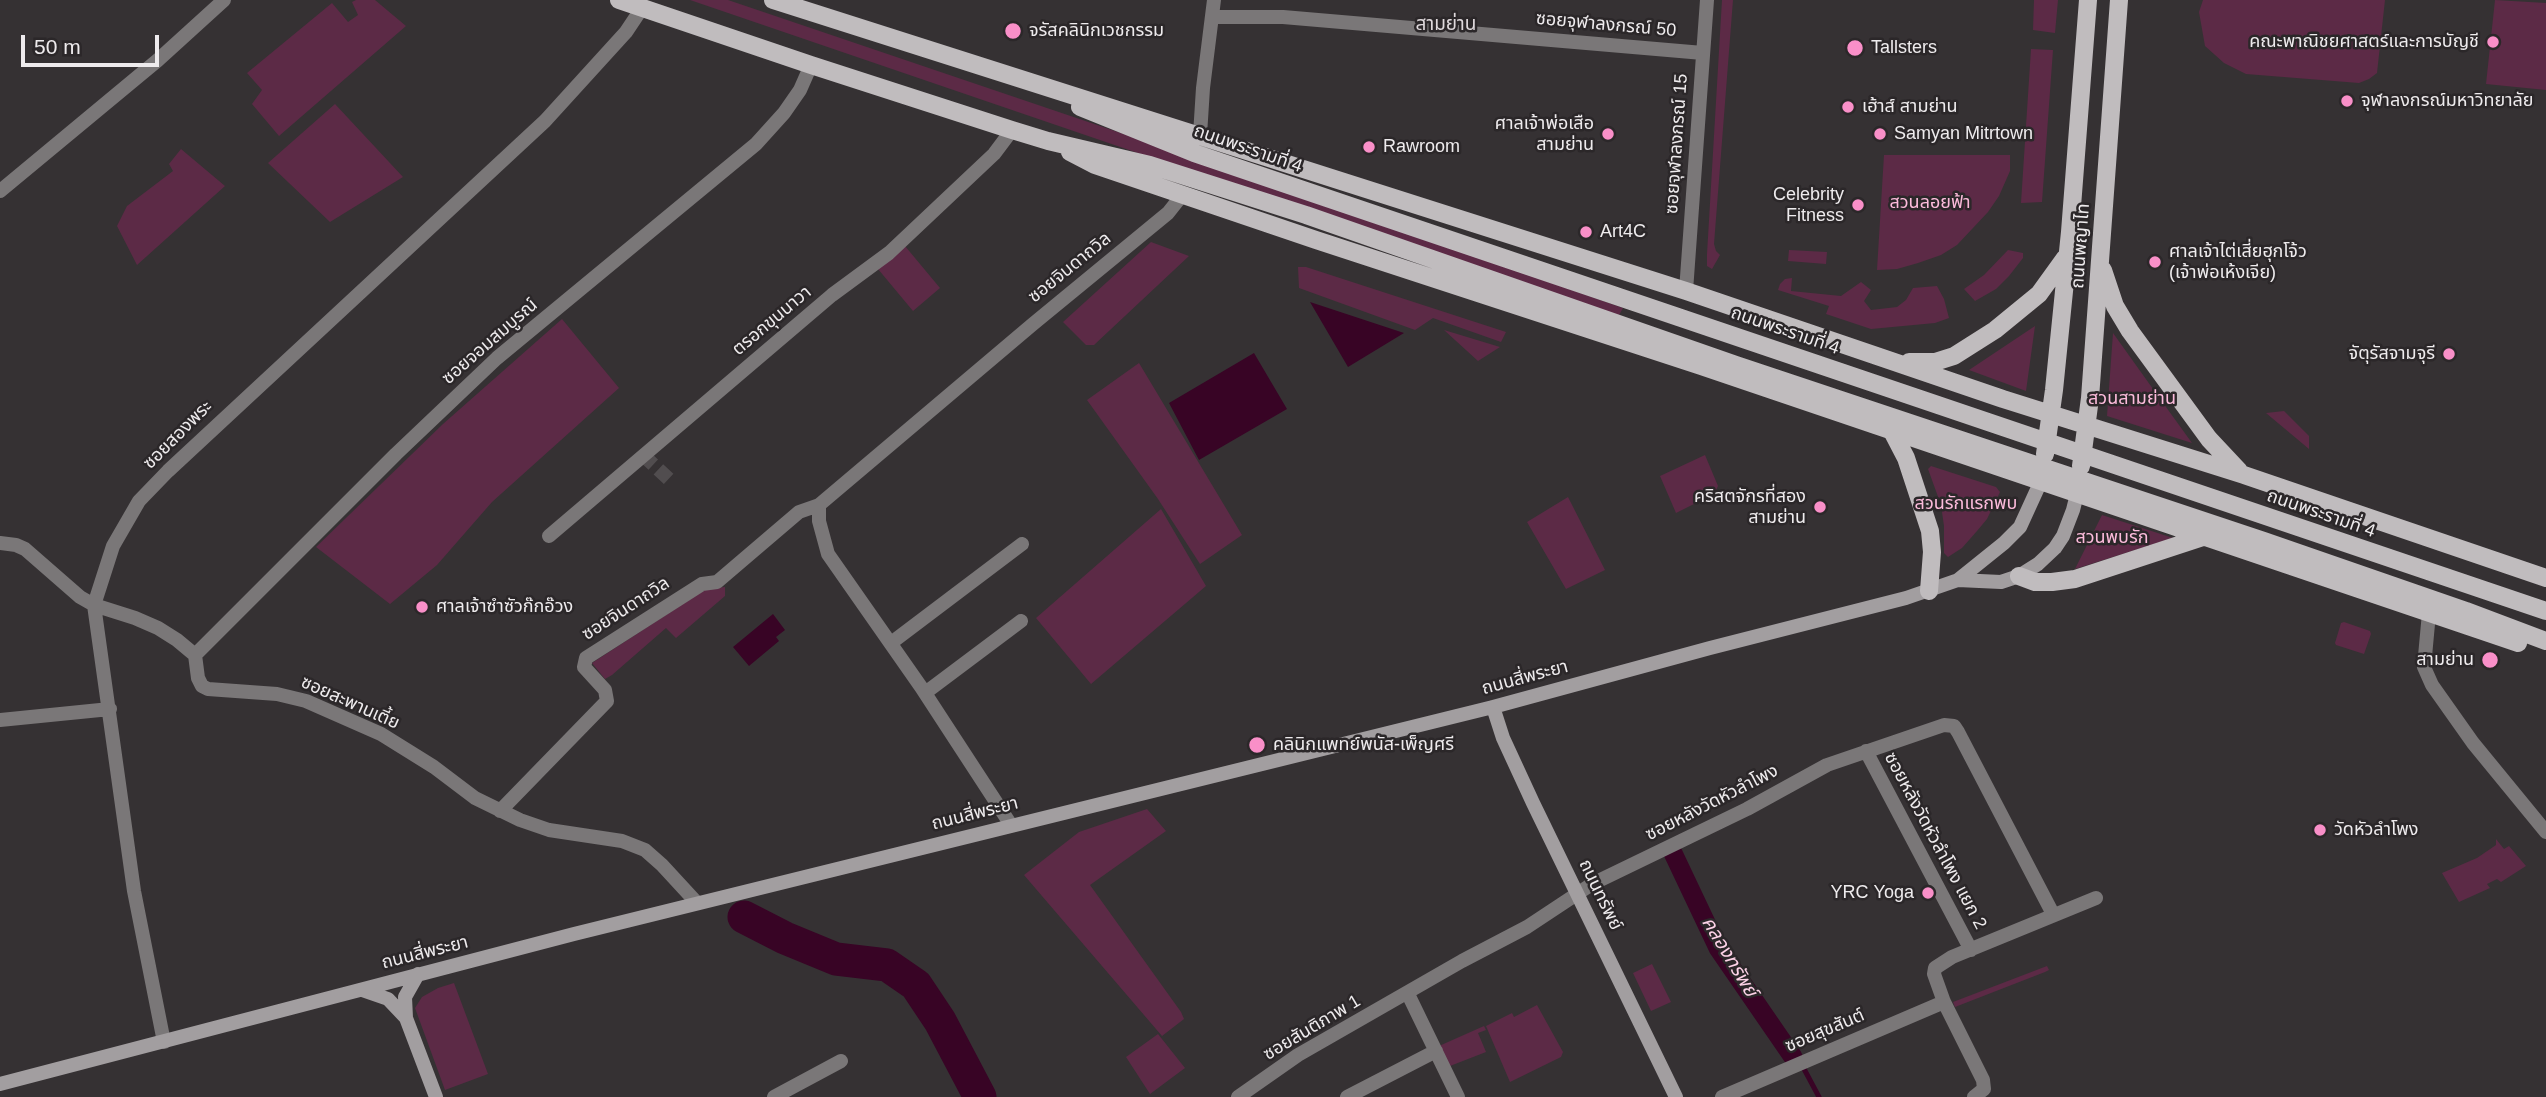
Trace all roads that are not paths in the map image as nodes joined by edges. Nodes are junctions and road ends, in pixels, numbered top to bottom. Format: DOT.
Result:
graph roads {
  1 [pos="224,0"];
  2 [pos="619,0"];
  3 [pos="773,0"];
  4 [pos="1214,0"];
  5 [pos="1707,0"];
  6 [pos="2088,0"];
  7 [pos="2119,0"];
  8 [pos="642,8"];
  9 [pos="1213,17"];
  10 [pos="1703,53"];
  11 [pos="811,65"];
  12 [pos="1016,76"];
  13 [pos="1012,130"];
  14 [pos="1200,135"];
  15 [pos="1048,141"];
  16 [pos="0,191"];
  17 [pos="1183,194"];
  18 [pos="2067,254"];
  19 [pos="2101,263"];
  20 [pos="1686,291"];
  21 [pos="1749,312"];
  22 [pos="1895,362"];
  23 [pos="1729,376"];
  24 [pos="2051,414"];
  25 [pos="2087,425"];
  26 [pos="1893,433"];
  27 [pos="2244,475"];
  28 [pos="2041,481"];
  29 [pos="2077,494"];
  30 [pos="819,505"];
  31 [pos="550,536"];
  32 [pos="2203,537"];
  33 [pos="0,543"];
  34 [pos="1022,544"];
  35 [pos="2501,563"];
  36 [pos="2019,576"];
  37 [pos="2546,578"];
  38 [pos="1958,580"];
  39 [pos="2546,588"];
  40 [pos="1929,591"];
  41 [pos="94,605"];
  42 [pos="2546,611"];
  43 [pos="2429,612"];
  44 [pos="1021,621"];
  45 [pos="2546,641"];
  46 [pos="891,643"];
  47 [pos="2546,650"];
  48 [pos="195,655"];
  49 [pos="925,693"];
  50 [pos="1493,707"];
  51 [pos="110,709"];
  52 [pos="0,720"];
  53 [pos="1866,751"];
  54 [pos="500,811"];
  55 [pos="1012,825"];
  56 [pos="2546,832"];
  57 [pos="1578,894"];
  58 [pos="2096,898"];
  59 [pos="697,903"];
  60 [pos="2053,914"];
  61 [pos="1970,950"];
  62 [pos="418,974"];
  63 [pos="358,989"];
  64 [pos="1408,995"];
  65 [pos="1944,1002"];
  66 [pos="406,1018"];
  67 [pos="164,1042"];
  68 [pos="1436,1051"];
  69 [pos="841,1061"];
  70 [pos="0,1084"];
  71 [pos="436,1097"];
  72 [pos="774,1097"];
  73 [pos="1238,1097"];
  74 [pos="1347,1097"];
  75 [pos="1458,1097"];
  76 [pos="1676,1097"];
  77 [pos="1721,1097"];
  78 [pos="1974,1097"];
  1 -- 16 [label="street"];
  2 -- 8 [label="main road"];
  3 -- 12 [label="main road, ถนนพระรามที่ 4"];
  4 -- 9 [label="street"];
  5 -- 10 [label="street, ซอยจุฬาลงกรณ์ 15"];
  6 -- 18 [label="main road, ถนนพญาไท"];
  7 -- 19 [label="main road, ถนนพญาไท"];
  8 -- 11 [label="main road"];
  8 -- 41 [label="street, ซอยสองพระ"];
  9 -- 10 [label="street, ซอยจุฬาลงกรณ์ 50"];
  9 -- 14 [label="street"];
  10 -- 20 [label="street, ซอยจุฬาลงกรณ์ 15"];
  11 -- 13 [label="main road"];
  11 -- 48 [label="street, ซอยจอมสมบูรณ์"];
  12 -- 14 [label="main road, ถนนพระรามที่ 4"];
  12 -- 42 [label="main road, ถนนพระรามที่ 4"];
  13 -- 15 [label="main road"];
  13 -- 31 [label="street, ตรอกขุนนาวา"];
  14 -- 20 [label="main road, ถนนพระรามที่ 4"];
  15 -- 17 [label="main road"];
  15 -- 45 [label="main road"];
  17 -- 23 [label="main road"];
  17 -- 30 [label="street, ซอยจินดาถวิล"];
  18 -- 22 [label="main road"];
  18 -- 24 [label="main road, ถนนพญาไท"];
  19 -- 25 [label="main road, ถนนพญาไท"];
  19 -- 27 [label="main road"];
  20 -- 21 [label="main road, ถนนพระรามที่ 4"];
  21 -- 22 [label="main road, ถนนพระรามที่ 4"];
  21 -- 23 [label="main road"];
  22 -- 24 [label="main road, ถนนพระรามที่ 4"];
  23 -- 26 [label="main road"];
  24 -- 25 [label="main road, ถนนพระรามที่ 4"];
  24 -- 28 [label="main road, ถนนพญาไท"];
  25 -- 27 [label="main road, ถนนพระรามที่ 4"];
  25 -- 29 [label="main road, ถนนพญาไท"];
  26 -- 28 [label="main road"];
  26 -- 40 [label="main road"];
  27 -- 35 [label="main road, ถนนพระรามที่ 4"];
  28 -- 29 [label="main road"];
  28 -- 38 [label="main road, ถนนสี่พระยา"];
  29 -- 32 [label="main road"];
  29 -- 36 [label="main road, ถนนสี่พระยา"];
  30 -- 46 [label="street"];
  30 -- 54 [label="street, ซอยจินดาถวิล"];
  32 -- 36 [label="main road"];
  32 -- 43 [label="main road"];
  33 -- 41 [label="street"];
  34 -- 46 [label="street"];
  35 -- 37 [label="main road, ถนนพระรามที่ 4"];
  35 -- 39 [label="main road, ถนนพระรามที่ 4"];
  36 -- 38 [label="main road, ถนนสี่พระยา"];
  38 -- 40 [label="main road, ถนนสี่พระยา"];
  40 -- 50 [label="main road, ถนนสี่พระยา"];
  41 -- 48 [label="street"];
  41 -- 51 [label="street, ซอยสองพระ"];
  43 -- 47 [label="main road"];
  43 -- 56 [label="street"];
  44 -- 49 [label="street"];
  46 -- 49 [label="street"];
  48 -- 54 [label="street, ซอยสะพานเตี้ย"];
  49 -- 55 [label="street"];
  50 -- 55 [label="main road, ถนนสี่พระยา"];
  50 -- 57 [label="main road, ถนนทรัพย์"];
  51 -- 52 [label="street"];
  51 -- 67 [label="street, ซอยสองพระ"];
  53 -- 57 [label="street, ซอยหลังวัดหัวลำโพง"];
  53 -- 60 [label="street, ซอยหลังวัดหัวลำโพง"];
  53 -- 61 [label="street, ซอยหลังวัดหัวลำโพง แยก 2"];
  54 -- 59 [label="street, ซอยสะพานเตี้ย"];
  55 -- 59 [label="main road, ถนนสี่พระยา"];
  57 -- 64 [label="street, ซอยสันติภาพ 1"];
  57 -- 76 [label="main road, ถนนทรัพย์"];
  58 -- 60 [label="street"];
  59 -- 62 [label="main road, ถนนสี่พระยา"];
  60 -- 61 [label="street"];
  61 -- 65 [label="street"];
  62 -- 63 [label="main road, ถนนสี่พระยา"];
  62 -- 66 [label="main road"];
  63 -- 66 [label="main road"];
  63 -- 67 [label="main road, ถนนสี่พระยา"];
  64 -- 68 [label="street"];
  64 -- 73 [label="street, ซอยสันติภาพ 1"];
  65 -- 77 [label="street, ซอยสุขสันต์"];
  65 -- 78 [label="street"];
  66 -- 71 [label="main road"];
  67 -- 70 [label="main road, ถนนสี่พระยา"];
  68 -- 74 [label="street"];
  68 -- 75 [label="street"];
  69 -- 72 [label="street"];
}
